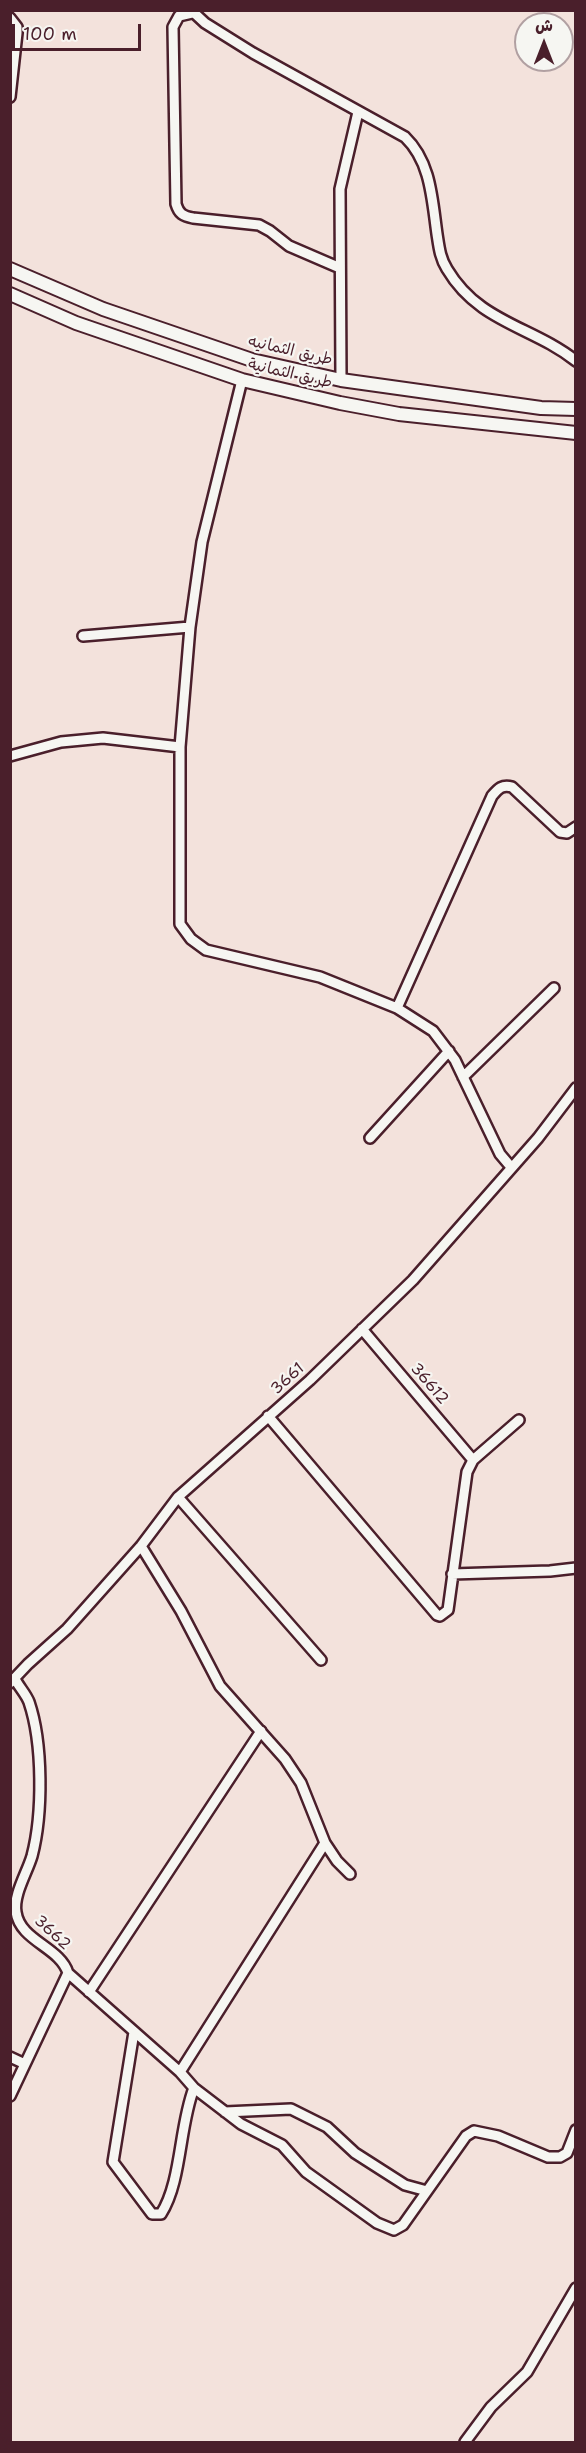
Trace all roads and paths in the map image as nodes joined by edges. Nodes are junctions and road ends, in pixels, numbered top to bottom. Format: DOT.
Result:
graph roads {
  1 [pos="192,12"];
  2 [pos="10,18"];
  3 [pos="10,97"];
  4 [pos="358,112"];
  5 [pos="340,268"];
  6 [pos="10,269"];
  7 [pos="10,294"];
  8 [pos="576,361"];
  9 [pos="242,380"];
  10 [pos="341,380"];
  11 [pos="576,409"];
  12 [pos="576,433"];
  13 [pos="190,627"];
  14 [pos="83,636"];
  15 [pos="180,747"];
  16 [pos="10,756"];
  17 [pos="576,827"];
  18 [pos="554,987"];
  19 [pos="397,1008"];
  20 [pos="449,1051"];
  21 [pos="463,1077"];
  22 [pos="576,1088"];
  23 [pos="370,1138"];
  24 [pos="511,1167"];
  25 [pos="362,1329"];
  26 [pos="268,1416"];
  27 [pos="519,1420"];
  28 [pos="473,1460"];
  29 [pos="178,1497"];
  30 [pos="141,1546"];
  31 [pos="576,1568"];
  32 [pos="452,1574"];
  33 [pos="321,1660"];
  34 [pos="13,1681"];
  35 [pos="261,1731"];
  36 [pos="325,1843"];
  37 [pos="350,1874"];
  38 [pos="68,1973"];
  39 [pos="89,1992"];
  40 [pos="134,2032"];
  41 [pos="10,2057"];
  42 [pos="25,2064"];
  43 [pos="180,2072"];
  44 [pos="194,2088"];
  45 [pos="10,2096"];
  46 [pos="225,2112"];
  47 [pos="576,2130"];
  48 [pos="427,2191"];
  49 [pos="576,2289"];
  50 [pos="465,2442"];
  1 -- 4 [label="street"];
  1 -- 5 [label="street"];
  2 -- 3 [label="street"];
  4 -- 5 [label="street"];
  4 -- 8 [label="street"];
  5 -- 10 [label="street"];
  6 -- 10 [label="street, طريق الثمانيه"];
  7 -- 9 [label="street, طريق الثمانية"];
  9 -- 12 [label="street, طريق الثمانية"];
  9 -- 13 [label="street"];
  10 -- 11 [label="street, طريق الثمانيه"];
  13 -- 14 [label="street"];
  13 -- 15 [label="street"];
  15 -- 16 [label="street"];
  15 -- 19 [label="street"];
  17 -- 19 [label="street"];
  18 -- 21 [label="street"];
  19 -- 20 [label="street"];
  20 -- 21 [label="street"];
  20 -- 23 [label="street"];
  21 -- 24 [label="street"];
  22 -- 24 [label="street, 3661"];
  24 -- 25 [label="street, 3661"];
  25 -- 26 [label="street, 3661"];
  25 -- 28 [label="street, 36612"];
  26 -- 29 [label="street, 3661"];
  26 -- 32 [label="street"];
  27 -- 28 [label="street"];
  28 -- 32 [label="street"];
  29 -- 30 [label="street, 3661"];
  29 -- 33 [label="street"];
  30 -- 34 [label="street, 3661"];
  30 -- 35 [label="street"];
  31 -- 32 [label="street"];
  34 -- 38 [label="street, 3662"];
  35 -- 36 [label="street"];
  35 -- 39 [label="street"];
  36 -- 37 [label="street"];
  36 -- 43 [label="street"];
  38 -- 39 [label="street"];
  38 -- 42 [label="street, 3662"];
  39 -- 40 [label="street"];
  40 -- 43 [label="street"];
  40 -- 44 [label="street"];
  41 -- 42 [label="street"];
  42 -- 45 [label="street, 3662"];
  43 -- 44 [label="street"];
  44 -- 46 [label="street"];
  46 -- 48 [label="street"];
  46 -- 48 [label="street"];
  47 -- 48 [label="street"];
  49 -- 50 [label="street"];
}
